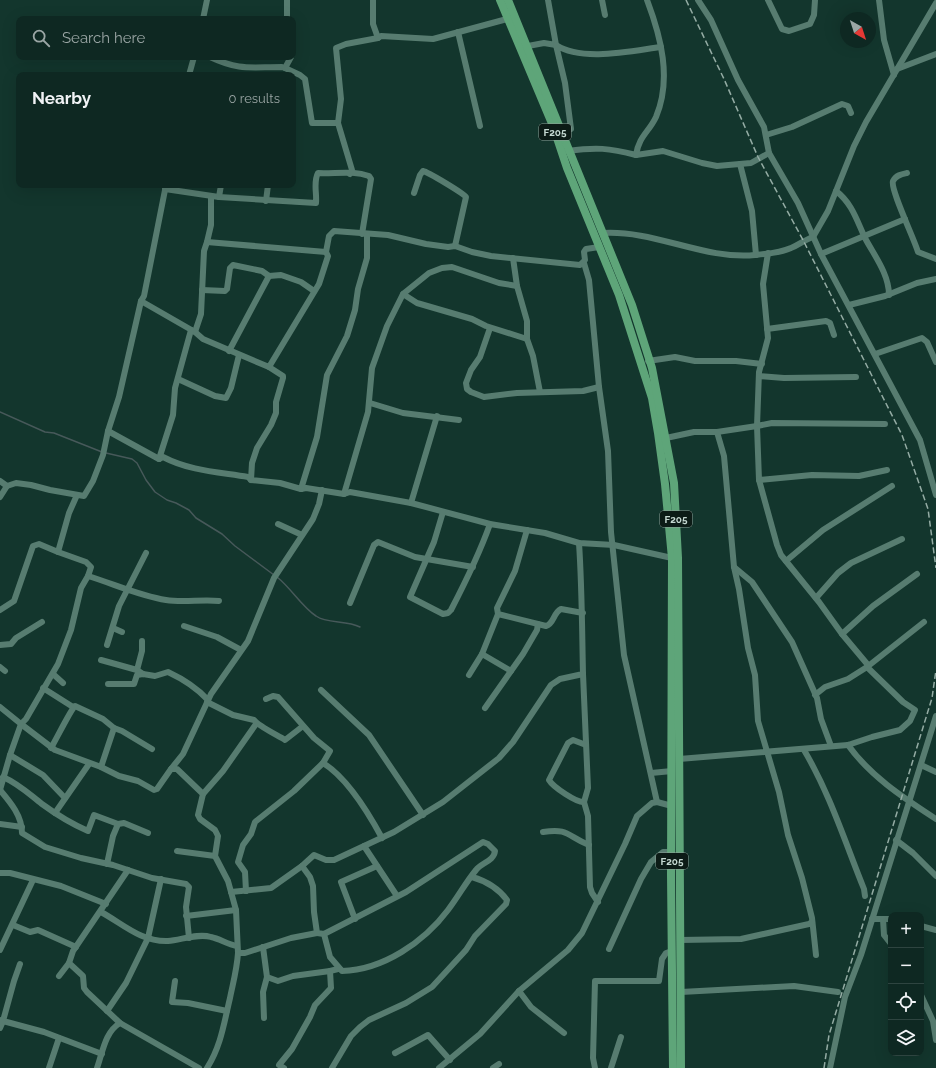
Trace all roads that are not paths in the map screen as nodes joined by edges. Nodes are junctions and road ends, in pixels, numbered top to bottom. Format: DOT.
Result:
graph roads {
  1 [pos="207,0"];
  2 [pos="288,0"];
  3 [pos="373,0"];
  4 [pos="548,0"];
  5 [pos="602,0"];
  6 [pos="647,0"];
  7 [pos="698,0"];
  8 [pos="768,0"];
  9 [pos="815,0"];
  10 [pos="880,0"];
  11 [pos="504,1"];
  12 [pos="936,3"];
  13 [pos="605,15"];
  14 [pos="204,16"];
  15 [pos="287,16"];
  16 [pos="507,19"];
  17 [pos="458,32"];
  18 [pos="378,38"];
  19 [pos="556,45"];
  20 [pos="528,46"];
  21 [pos="661,47"];
  22 [pos="936,54"];
  23 [pos="193,60"];
  24 [pos="217,60"];
  25 [pos="290,60"];
  26 [pos="256,68"];
  27 [pos="285,68"];
  28 [pos="190,72"];
  29 [pos="256,72"];
  30 [pos="294,72"];
  31 [pos="896,72"];
  32 [pos="296,73"];
  33 [pos="851,113"];
  34 [pos="338,123"];
  35 [pos="480,126"];
  36 [pos="571,129"];
  37 [pos="766,135"];
  38 [pos="568,151"];
  39 [pos="769,153"];
  40 [pos="636,155"];
  41 [pos="740,164"];
  42 [pos="907,173"];
  43 [pos="350,174"];
  44 [pos="165,188"];
  45 [pos="170,188"];
  46 [pos="220,188"];
  47 [pos="268,188"];
  48 [pos="836,191"];
  49 [pos="414,193"];
  50 [pos="211,196"];
  51 [pos="219,197"];
  52 [pos="266,201"];
  53 [pos="905,218"];
  54 [pos="603,233"];
  55 [pos="365,235"];
  56 [pos="864,235"];
  57 [pos="812,237"];
  58 [pos="207,242"];
  59 [pos="455,246"];
  60 [pos="599,247"];
  61 [pos="326,252"];
  62 [pos="768,253"];
  63 [pos="821,254"];
  64 [pos="756,255"];
  65 [pos="513,258"];
  66 [pos="936,259"];
  67 [pos="584,263"];
  68 [pos="269,276"];
  69 [pos="936,278"];
  70 [pos="517,286"];
  71 [pos="202,290"];
  72 [pos="314,291"];
  73 [pos="403,294"];
  74 [pos="889,294"];
  75 [pos="141,301"];
  76 [pos="849,305"];
  77 [pos="490,328"];
  78 [pos="767,329"];
  79 [pos="193,331"];
  80 [pos="834,334"];
  81 [pos="527,339"];
  82 [pos="229,350"];
  83 [pos="874,354"];
  84 [pos="239,355"];
  85 [pos="648,361"];
  86 [pos="936,362"];
  87 [pos="762,364"];
  88 [pos="269,366"];
  89 [pos="759,376"];
  90 [pos="856,377"];
  91 [pos="178,379"];
  92 [pos="599,387"];
  93 [pos="540,392"];
  94 [pos="370,403"];
  95 [pos="437,416"];
  96 [pos="459,420"];
  97 [pos="885,424"];
  98 [pos="757,426"];
  99 [pos="108,431"];
  100 [pos="717,432"];
  101 [pos="666,438"];
  102 [pos="159,459"];
  103 [pos="887,470"];
  104 [pos="0,480"];
  105 [pos="251,480"];
  106 [pos="759,480"];
  107 [pos="670,484"];
  108 [pos="7,486"];
  109 [pos="892,486"];
  110 [pos="301,489"];
  111 [pos="322,490"];
  112 [pos="344,494"];
  113 [pos="77,495"];
  114 [pos="936,495"];
  115 [pos="0,496"];
  116 [pos="411,503"];
  117 [pos="443,512"];
  118 [pos="278,524"];
  119 [pos="490,524"];
  120 [pos="527,530"];
  121 [pos="302,535"];
  122 [pos="902,539"];
  123 [pos="579,543"];
  124 [pos="614,545"];
  125 [pos="58,552"];
  126 [pos="146,553"];
  127 [pos="427,558"];
  128 [pos="672,558"];
  129 [pos="786,561"];
  130 [pos="473,567"];
  131 [pos="734,567"];
  132 [pos="917,574"];
  133 [pos="88,576"];
  134 [pos="127,588"];
  135 [pos="816,598"];
  136 [pos="219,601"];
  137 [pos="350,603"];
  138 [pos="0,610"];
  139 [pos="583,613"];
  140 [pos="498,614"];
  141 [pos="42,622"];
  142 [pos="924,622"];
  143 [pos="538,624"];
  144 [pos="184,626"];
  145 [pos="113,628"];
  146 [pos="122,632"];
  147 [pos="842,634"];
  148 [pos="142,641"];
  149 [pos="0,644"];
  150 [pos="107,645"];
  151 [pos="241,650"];
  152 [pos="482,654"];
  153 [pos="101,660"];
  154 [pos="867,668"];
  155 [pos="511,671"];
  156 [pos="140,672"];
  157 [pos="53,674"];
  158 [pos="583,674"];
  159 [pos="469,675"];
  160 [pos="63,683"];
  161 [pos="108,684"];
  162 [pos="43,688"];
  163 [pos="321,690"];
  164 [pos="815,694"];
  165 [pos="266,699"];
  166 [pos="207,701"];
  167 [pos="0,707"];
  168 [pos="73,707"];
  169 [pos="485,708"];
  170 [pos="936,716"];
  171 [pos="21,724"];
  172 [pos="256,724"];
  173 [pos="303,726"];
  174 [pos="114,728"];
  175 [pos="586,745"];
  176 [pos="848,745"];
  177 [pos="832,746"];
  178 [pos="51,748"];
  179 [pos="152,749"];
  180 [pos="804,750"];
  181 [pos="767,752"];
  182 [pos="10,755"];
  183 [pos="679,759"];
  184 [pos="323,762"];
  185 [pos="89,764"];
  186 [pos="921,765"];
  187 [pos="101,767"];
  188 [pos="171,769"];
  189 [pos="672,771"];
  190 [pos="936,772"];
  191 [pos="651,773"];
  192 [pos="3,777"];
  193 [pos="0,790"];
  194 [pos="203,794"];
  195 [pos="65,798"];
  196 [pos="584,802"];
  197 [pos="656,802"];
  198 [pos="909,802"];
  199 [pos="672,806"];
  200 [pos="55,814"];
  201 [pos="423,814"];
  202 [pos="936,819"];
  203 [pos="0,824"];
  204 [pos="118,824"];
  205 [pos="22,827"];
  206 [pos="544,832"];
  207 [pos="148,833"];
  208 [pos="382,838"];
  209 [pos="896,840"];
  210 [pos="589,845"];
  211 [pos="364,846"];
  212 [pos="177,851"];
  213 [pos="672,852"];
  214 [pos="215,856"];
  215 [pos="107,864"];
  216 [pos="302,866"];
  217 [pos="377,866"];
  218 [pos="128,870"];
  219 [pos="0,873"];
  220 [pos="675,874"];
  221 [pos="936,876"];
  222 [pos="472,877"];
  223 [pos="161,879"];
  224 [pos="33,880"];
  225 [pos="246,891"];
  226 [pos="231,892"];
  227 [pos="397,896"];
  228 [pos="865,896"];
  229 [pos="598,902"];
  230 [pos="106,904"];
  231 [pos="236,910"];
  232 [pos="101,912"];
  233 [pos="186,916"];
  234 [pos="355,919"];
  235 [pos="872,919"];
  236 [pos="883,919"];
  237 [pos="888,919"];
  238 [pos="812,922"];
  239 [pos="13,925"];
  240 [pos="924,927"];
  241 [pos="936,930"];
  242 [pos="317,933"];
  243 [pos="324,934"];
  244 [pos="148,938"];
  245 [pos="189,938"];
  246 [pos="680,940"];
  247 [pos="888,940"];
  248 [pos="237,946"];
  249 [pos="76,947"];
  250 [pos="263,947"];
  251 [pos="609,949"];
  252 [pos="0,950"];
  253 [pos="672,951"];
  254 [pos="238,953"];
  255 [pos="816,955"];
  256 [pos="69,963"];
  257 [pos="20,964"];
  258 [pos="338,969"];
  259 [pos="330,971"];
  260 [pos="59,976"];
  261 [pos="268,980"];
  262 [pos="174,981"];
  263 [pos="659,981"];
  264 [pos="673,982"];
  265 [pos="519,991"];
  266 [pos="681,992"];
  267 [pos="838,992"];
  268 [pos="924,1002"];
  269 [pos="107,1011"];
  270 [pos="227,1011"];
  271 [pos="264,1018"];
  272 [pos="2,1020"];
  273 [pos="120,1022"];
  274 [pos="0,1028"];
  275 [pos="564,1033"];
  276 [pos="621,1037"];
  277 [pos="59,1038"];
  278 [pos="936,1040"];
  279 [pos="395,1053"];
  280 [pos="102,1054"];
  281 [pos="450,1060"];
  282 [pos="499,1064"];
  283 [pos="98,1066"];
  284 [pos="280,1067"];
  285 [pos="49,1068"];
  286 [pos="105,1068"];
  287 [pos="199,1068"];
  288 [pos="207,1068"];
  289 [pos="332,1068"];
  290 [pos="439,1068"];
  291 [pos="493,1068"];
  292 [pos="595,1068"];
  293 [pos="611,1068"];
  294 [pos="673,1068"];
  295 [pos="681,1068"];
  296 [pos="830,1068"];
  1 -- 14 [label="street"];
  2 -- 15 [label="street"];
  3 -- 18 [label="street"];
  4 -- 19 [label="street"];
  5 -- 13 [label="street"];
  6 -- 21 [label="street"];
  7 -- 37 [label="street"];
  8 -- 9 [label="street"];
  10 -- 31 [label="street"];
  11 -- 16 [label="main road, F205"];
  11 -- 20 [label="main road, F205"];
  12 -- 31 [label="street"];
  16 -- 17 [label="street"];
  16 -- 60 [label="main road, F205"];
  17 -- 18 [label="street"];
  17 -- 35 [label="street"];
  18 -- 34 [label="street"];
  19 -- 20 [label="street"];
  19 -- 21 [label="street"];
  19 -- 36 [label="street"];
  20 -- 38 [label="main road, F205"];
  21 -- 40 [label="street"];
  22 -- 31 [label="street"];
  23 -- 28 [label="street"];
  24 -- 26 [label="street"];
  25 -- 27 [label="street"];
  26 -- 27 [label="street"];
  26 -- 29 [label="street"];
  27 -- 30 [label="street"];
  31 -- 48 [label="street"];
  32 -- 34 [label="street"];
  33 -- 37 [label="street"];
  34 -- 43 [label="street"];
  37 -- 39 [label="street"];
  38 -- 40 [label="street"];
  38 -- 54 [label="main road, F205"];
  39 -- 41 [label="street"];
  39 -- 57 [label="street"];
  40 -- 41 [label="street"];
  41 -- 64 [label="street"];
  42 -- 53 [label="street"];
  43 -- 52 [label="street"];
  43 -- 55 [label="street"];
  44 -- 75 [label="street"];
  45 -- 50 [label="street"];
  46 -- 51 [label="street"];
  47 -- 52 [label="street"];
  48 -- 56 [label="street"];
  48 -- 57 [label="street"];
  49 -- 59 [label="street"];
  50 -- 51 [label="street"];
  50 -- 58 [label="street"];
  51 -- 52 [label="street"];
  53 -- 56 [label="street"];
  53 -- 66 [label="street"];
  54 -- 64 [label="street"];
  54 -- 85 [label="main road, F205"];
  55 -- 59 [label="street"];
  55 -- 61 [label="street"];
  55 -- 110 [label="street"];
  56 -- 63 [label="street"];
  56 -- 74 [label="street"];
  57 -- 62 [label="street"];
  57 -- 63 [label="street"];
  58 -- 61 [label="street"];
  58 -- 71 [label="street"];
  59 -- 65 [label="street"];
  60 -- 67 [label="street"];
  60 -- 107 [label="main road, F205"];
  61 -- 72 [label="street"];
  62 -- 64 [label="street"];
  62 -- 78 [label="street"];
  63 -- 76 [label="street"];
  65 -- 67 [label="street"];
  65 -- 70 [label="street"];
  67 -- 92 [label="street"];
  68 -- 71 [label="street"];
  68 -- 72 [label="street"];
  68 -- 82 [label="street"];
  69 -- 74 [label="street"];
  70 -- 73 [label="street"];
  70 -- 81 [label="street"];
  71 -- 79 [label="street"];
  72 -- 88 [label="street"];
  73 -- 77 [label="street"];
  73 -- 94 [label="street"];
  74 -- 76 [label="street"];
  75 -- 79 [label="street"];
  75 -- 99 [label="street"];
  76 -- 83 [label="street"];
  77 -- 81 [label="street"];
  77 -- 93 [label="street"];
  78 -- 80 [label="street"];
  78 -- 87 [label="street"];
  79 -- 82 [label="street"];
  79 -- 91 [label="street"];
  81 -- 93 [label="street"];
  82 -- 84 [label="street"];
  83 -- 86 [label="street"];
  83 -- 114 [label="street"];
  84 -- 88 [label="street"];
  84 -- 91 [label="street"];
  85 -- 87 [label="street"];
  85 -- 101 [label="main road, F205"];
  87 -- 89 [label="street"];
  88 -- 105 [label="street"];
  89 -- 90 [label="street"];
  89 -- 98 [label="street"];
  91 -- 102 [label="street"];
  92 -- 93 [label="street"];
  92 -- 124 [label="street"];
  94 -- 95 [label="street"];
  94 -- 112 [label="street"];
  95 -- 96 [label="street"];
  95 -- 116 [label="street"];
  97 -- 98 [label="street"];
  98 -- 100 [label="street"];
  98 -- 106 [label="street"];
  99 -- 102 [label="street"];
  99 -- 113 [label="street"];
  100 -- 101 [label="street"];
  100 -- 131 [label="street"];
  101 -- 107 [label="main road, F205"];
  102 -- 105 [label="street"];
  103 -- 106 [label="street"];
  104 -- 108 [label="street"];
  105 -- 110 [label="street"];
  106 -- 129 [label="street"];
  107 -- 128 [label="main road, F205"];
  107 -- 183 [label="main road, F205"];
  108 -- 113 [label="street"];
  108 -- 115 [label="street"];
  109 -- 129 [label="street"];
  110 -- 111 [label="street"];
  111 -- 112 [label="street"];
  111 -- 121 [label="street"];
  112 -- 116 [label="street"];
  113 -- 125 [label="street"];
  116 -- 117 [label="street"];
  117 -- 119 [label="street"];
  117 -- 127 [label="street"];
  118 -- 121 [label="street"];
  119 -- 120 [label="street"];
  119 -- 130 [label="street"];
  120 -- 123 [label="street"];
  120 -- 140 [label="street"];
  121 -- 151 [label="street"];
  122 -- 135 [label="street"];
  123 -- 124 [label="street"];
  123 -- 139 [label="street"];
  124 -- 128 [label="street"];
  124 -- 191 [label="street"];
  125 -- 133 [label="street"];
  125 -- 138 [label="street"];
  126 -- 134 [label="street"];
  127 -- 130 [label="street"];
  127 -- 130 [label="street"];
  127 -- 137 [label="street"];
  128 -- 189 [label="main road, F205"];
  129 -- 135 [label="street"];
  131 -- 164 [label="street"];
  131 -- 181 [label="street"];
  132 -- 147 [label="street"];
  133 -- 134 [label="street"];
  133 -- 157 [label="street"];
  134 -- 136 [label="street"];
  134 -- 145 [label="street"];
  135 -- 147 [label="street"];
  139 -- 143 [label="street"];
  139 -- 158 [label="street"];
  140 -- 143 [label="street"];
  140 -- 152 [label="street"];
  141 -- 149 [label="street"];
  142 -- 154 [label="street"];
  143 -- 155 [label="street"];
  144 -- 151 [label="street"];
  145 -- 146 [label="street"];
  145 -- 150 [label="street"];
  147 -- 154 [label="street"];
  148 -- 156 [label="street"];
  151 -- 166 [label="street"];
  152 -- 155 [label="street"];
  152 -- 159 [label="street"];
  153 -- 156 [label="street"];
  154 -- 164 [label="street"];
  154 -- 176 [label="street"];
  155 -- 169 [label="street"];
  156 -- 161 [label="street"];
  156 -- 166 [label="street"];
  157 -- 160 [label="street"];
  157 -- 162 [label="street"];
  158 -- 175 [label="street"];
  158 -- 201 [label="street"];
  162 -- 168 [label="street"];
  162 -- 171 [label="street"];
  163 -- 201 [label="street"];
  164 -- 177 [label="street"];
  165 -- 173 [label="street"];
  166 -- 172 [label="street"];
  166 -- 188 [label="street"];
  167 -- 171 [label="street"];
  168 -- 174 [label="street"];
  168 -- 178 [label="street"];
  170 -- 186 [label="street"];
  171 -- 178 [label="street"];
  171 -- 182 [label="street"];
  172 -- 173 [label="street"];
  172 -- 194 [label="street"];
  173 -- 184 [label="street"];
  174 -- 179 [label="street"];
  174 -- 187 [label="street"];
  175 -- 196 [label="street"];
  175 -- 196 [label="street"];
  176 -- 177 [label="street"];
  176 -- 198 [label="street"];
  177 -- 180 [label="street"];
  178 -- 185 [label="street"];
  180 -- 181 [label="street"];
  180 -- 228 [label="street"];
  181 -- 183 [label="street"];
  181 -- 238 [label="street"];
  182 -- 192 [label="street"];
  182 -- 195 [label="street"];
  183 -- 220 [label="main road, F205"];
  184 -- 208 [label="street"];
  184 -- 225 [label="street"];
  185 -- 187 [label="street"];
  185 -- 195 [label="street"];
  186 -- 190 [label="street"];
  186 -- 198 [label="street"];
  187 -- 188 [label="street"];
  188 -- 194 [label="street"];
  189 -- 191 [label="street"];
  189 -- 199 [label="main road, F205"];
  191 -- 197 [label="street"];
  192 -- 193 [label="street"];
  192 -- 200 [label="street"];
  193 -- 205 [label="street"];
  194 -- 214 [label="street"];
  195 -- 200 [label="street"];
  196 -- 210 [label="street"];
  197 -- 199 [label="street"];
  197 -- 229 [label="street"];
  198 -- 202 [label="street"];
  198 -- 209 [label="street"];
  199 -- 213 [label="main road, F205"];
  200 -- 204 [label="street"];
  201 -- 208 [label="street"];
  203 -- 205 [label="street"];
  204 -- 207 [label="street"];
  204 -- 215 [label="street"];
  205 -- 215 [label="street"];
  206 -- 210 [label="street"];
  208 -- 211 [label="street"];
  209 -- 221 [label="street"];
  209 -- 235 [label="street"];
  210 -- 229 [label="street"];
  211 -- 216 [label="street"];
  211 -- 217 [label="street"];
  212 -- 214 [label="street"];
  213 -- 220 [label="main road, F205"];
  213 -- 251 [label="street"];
  214 -- 226 [label="street"];
  215 -- 218 [label="street"];
  216 -- 225 [label="street"];
  216 -- 242 [label="street"];
  217 -- 227 [label="street"];
  217 -- 234 [label="street"];
  218 -- 223 [label="street"];
  218 -- 230 [label="street"];
  219 -- 224 [label="street"];
  220 -- 246 [label="main road, F205"];
  220 -- 253 [label="main road, F205"];
  222 -- 227 [label="street"];
  222 -- 258 [label="street"];
  222 -- 289 [label="street"];
  223 -- 233 [label="street"];
  223 -- 244 [label="street"];
  224 -- 230 [label="street"];
  224 -- 239 [label="street"];
  225 -- 226 [label="street"];
  226 -- 231 [label="street"];
  227 -- 234 [label="street"];
  229 -- 265 [label="street"];
  230 -- 232 [label="street"];
  231 -- 233 [label="street"];
  231 -- 248 [label="street"];
  232 -- 244 [label="street"];
  232 -- 249 [label="street"];
  233 -- 245 [label="street"];
  234 -- 243 [label="street"];
  235 -- 236 [label="street"];
  235 -- 296 [label="street"];
  236 -- 237 [label="street"];
  236 -- 247 [label="street"];
  238 -- 246 [label="street"];
  238 -- 255 [label="street"];
  239 -- 249 [label="street"];
  239 -- 252 [label="street"];
  240 -- 241 [label="street"];
  242 -- 243 [label="street"];
  242 -- 250 [label="street"];
  243 -- 258 [label="street"];
  244 -- 245 [label="street"];
  244 -- 269 [label="street"];
  245 -- 248 [label="street"];
  246 -- 266 [label="main road, F205"];
  248 -- 254 [label="street"];
  249 -- 256 [label="street"];
  250 -- 254 [label="street"];
  250 -- 261 [label="street"];
  253 -- 263 [label="street"];
  253 -- 264 [label="main road, F205"];
  254 -- 270 [label="street"];
  256 -- 260 [label="street"];
  256 -- 269 [label="street"];
  257 -- 272 [label="street"];
  258 -- 259 [label="street"];
  259 -- 261 [label="street"];
  259 -- 284 [label="street"];
  261 -- 271 [label="street"];
  262 -- 270 [label="street"];
  263 -- 264 [label="street"];
  263 -- 292 [label="street"];
  264 -- 294 [label="main road, F205"];
  265 -- 275 [label="street"];
  265 -- 281 [label="street"];
  266 -- 267 [label="street"];
  266 -- 295 [label="main road, F205"];
  268 -- 278 [label="street"];
  269 -- 273 [label="street"];
  270 -- 288 [label="street"];
  272 -- 274 [label="street"];
  272 -- 277 [label="street"];
  273 -- 280 [label="street"];
  273 -- 287 [label="street"];
  276 -- 293 [label="street"];
  277 -- 280 [label="street"];
  277 -- 285 [label="street"];
  279 -- 281 [label="street"];
  280 -- 283 [label="street"];
  281 -- 290 [label="street"];
  282 -- 291 [label="street"];
  283 -- 286 [label="street"];
}
